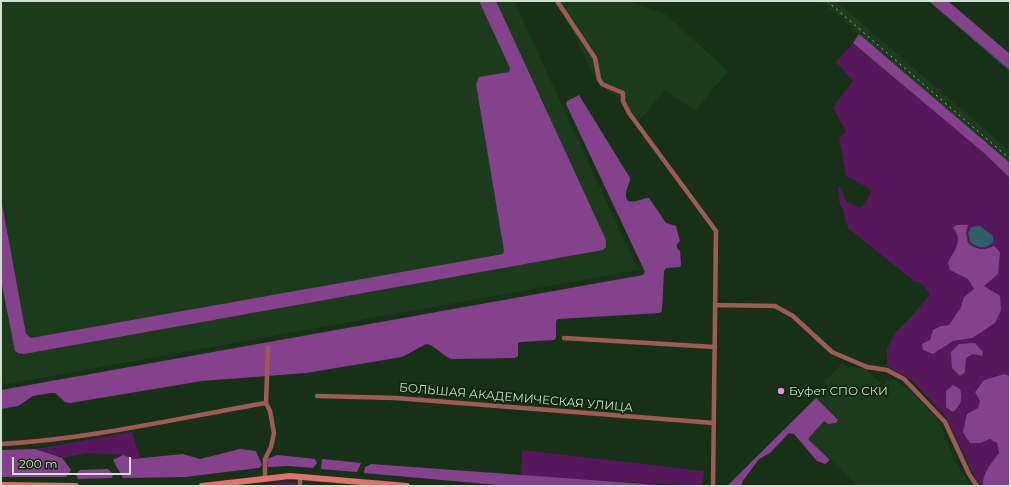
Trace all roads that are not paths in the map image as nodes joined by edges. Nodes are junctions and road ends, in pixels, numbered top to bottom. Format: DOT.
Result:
graph roads {
  1 [pos="557,1"];
  2 [pos="716,305"];
  3 [pos="564,338"];
  4 [pos="268,347"];
  5 [pos="715,347"];
  6 [pos="317,396"];
  7 [pos="266,403"];
  8 [pos="714,423"];
  9 [pos="1,444"];
  10 [pos="300,477"];
  11 [pos="265,478"];
  12 [pos="229,484"];
  13 [pos="359,484"];
  14 [pos="1,485"];
  15 [pos="31,486"];
  16 [pos="76,486"];
  17 [pos="202,486"];
  18 [pos="300,486"];
  19 [pos="407,486"];
  20 [pos="713,486"];
  21 [pos="977,486"];
  1 -- 2 [label="street"];
  2 -- 5 [label="street"];
  2 -- 21 [label="street"];
  3 -- 5 [label="street"];
  4 -- 7 [label="street"];
  5 -- 8 [label="street"];
  6 -- 8 [label="street, БОЛЬШАЯ АКАДЕМИЧЕСКАЯ УЛИЦА"];
  7 -- 9 [label="street"];
  7 -- 11 [label="street"];
  8 -- 20 [label="street"];
  10 -- 11 [label="main road"];
  10 -- 13 [label="main road"];
  10 -- 18 [label="street"];
  11 -- 12 [label="main road"];
  12 -- 17 [label="main road"];
  13 -- 19 [label="main road"];
  14 -- 15 [label="main road"];
  15 -- 16 [label="main road"];
}
